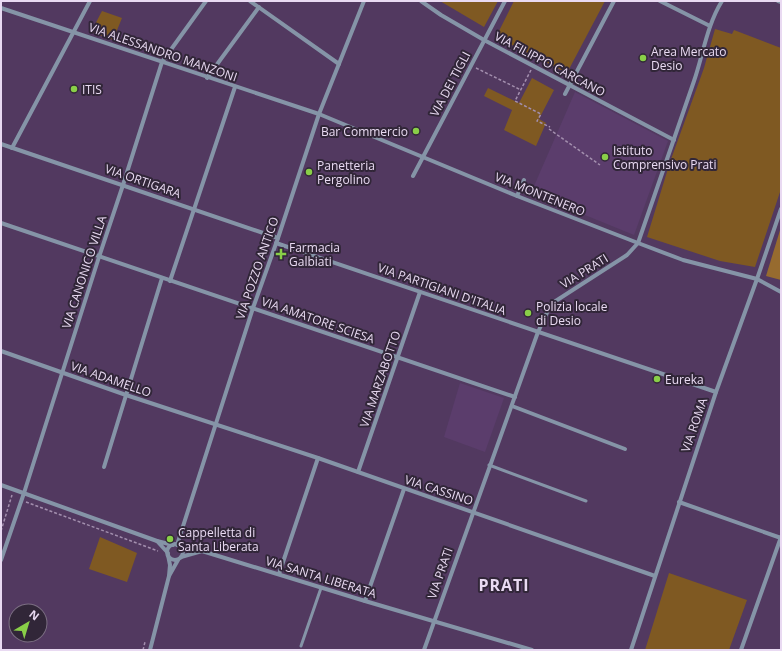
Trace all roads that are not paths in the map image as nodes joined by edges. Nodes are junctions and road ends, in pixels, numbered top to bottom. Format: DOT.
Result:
graph roads {
  1 [pos="90,1"];
  2 [pos="206,1"];
  3 [pos="250,1"];
  4 [pos="364,1"];
  5 [pos="421,1"];
  6 [pos="505,1"];
  7 [pos="614,1"];
  8 [pos="660,1"];
  9 [pos="722,1"];
  10 [pos="778,1"];
  11 [pos="781,2"];
  12 [pos="259,7"];
  13 [pos="1,8"];
  14 [pos="710,26"];
  15 [pos="73,32"];
  16 [pos="484,40"];
  17 [pos="162,62"];
  18 [pos="339,64"];
  19 [pos="207,78"];
  20 [pos="570,86"];
  21 [pos="235,87"];
  22 [pos="565,94"];
  23 [pos="319,114"];
  24 [pos="674,140"];
  25 [pos="1,144"];
  26 [pos="12,148"];
  27 [pos="423,158"];
  28 [pos="413,176"];
  29 [pos="524,180"];
  30 [pos="123,185"];
  31 [pos="517,196"];
  32 [pos="194,209"];
  33 [pos="781,209"];
  34 [pos="1,223"];
  35 [pos="278,238"];
  36 [pos="276,243"];
  37 [pos="638,243"];
  38 [pos="99,257"];
  39 [pos="162,278"];
  40 [pos="757,279"];
  41 [pos="170,281"];
  42 [pos="420,292"];
  43 [pos="781,292"];
  44 [pos="253,308"];
  45 [pos="538,332"];
  46 [pos="1,351"];
  47 [pos="398,357"];
  48 [pos="62,373"];
  49 [pos="716,392"];
  50 [pos="126,395"];
  51 [pos="515,397"];
  52 [pos="512,406"];
  53 [pos="215,424"];
  54 [pos="625,449"];
  55 [pos="318,458"];
  56 [pos="490,465"];
  57 [pos="104,467"];
  58 [pos="358,472"];
  59 [pos="1,485"];
  60 [pos="404,489"];
  61 [pos="24,493"];
  62 [pos="586,501"];
  63 [pos="679,502"];
  64 [pos="473,512"];
  65 [pos="781,537"];
  66 [pos="157,541"];
  67 [pos="177,545"];
  68 [pos="202,551"];
  69 [pos="168,554"];
  70 [pos="180,558"];
  71 [pos="1,560"];
  72 [pos="280,574"];
  73 [pos="169,576"];
  74 [pos="655,576"];
  75 [pos="321,588"];
  76 [pos="365,601"];
  77 [pos="434,621"];
  78 [pos="301,646"];
  79 [pos="150,650"];
  80 [pos="424,650"];
  81 [pos="532,650"];
  82 [pos="631,650"];
  83 [pos="741,650"];
  1 -- 15 [label="street"];
  2 -- 17 [label="street, VIA CANONICO VILLA"];
  3 -- 12 [label="street"];
  4 -- 18 [label="street, VIA POZZO ANTICO"];
  5 -- 16 [label="street, VIA FILIPPO CARCANO"];
  6 -- 16 [label="street, VIA DEI TIGLI"];
  7 -- 20 [label="street"];
  8 -- 14 [label="street"];
  9 -- 14 [label="street, VIA PRATI"];
  10 -- 11 [label="street"];
  12 -- 18 [label="street"];
  12 -- 19 [label="street"];
  13 -- 15 [label="street, VIA ALESSANDRO MANZONI"];
  14 -- 24 [label="street, VIA PRATI"];
  15 -- 17 [label="street, VIA ALESSANDRO MANZONI"];
  15 -- 26 [label="street"];
  16 -- 20 [label="street, VIA FILIPPO CARCANO"];
  16 -- 27 [label="street, VIA DEI TIGLI"];
  17 -- 19 [label="street, VIA ALESSANDRO MANZONI"];
  17 -- 30 [label="street, VIA CANONICO VILLA"];
  18 -- 23 [label="street, VIA POZZO ANTICO"];
  19 -- 21 [label="street, VIA ALESSANDRO MANZONI"];
  20 -- 22 [label="street"];
  20 -- 24 [label="street, VIA FILIPPO CARCANO"];
  21 -- 23 [label="street, VIA ALESSANDRO MANZONI"];
  21 -- 32 [label="street"];
  23 -- 27 [label="street, VIA MONTENERO"];
  23 -- 35 [label="street, VIA POZZO ANTICO"];
  24 -- 37 [label="street, VIA PRATI"];
  25 -- 26 [label="street, VIA ORTIGARA"];
  26 -- 30 [label="street, VIA ORTIGARA"];
  27 -- 28 [label="street, VIA DEI TIGLI"];
  27 -- 31 [label="street, VIA MONTENERO"];
  29 -- 31 [label="street"];
  30 -- 32 [label="street, VIA ORTIGARA"];
  30 -- 38 [label="street, VIA CANONICO VILLA"];
  31 -- 37 [label="street, VIA MONTENERO"];
  32 -- 35 [label="street, VIA ORTIGARA"];
  32 -- 41 [label="street"];
  33 -- 40 [label="street, VIA ROMA"];
  34 -- 38 [label="street, VIA AMATORE SCIESA"];
  35 -- 36 [label="street, VIA POZZO ANTICO"];
  36 -- 42 [label="street, VIA PARTIGIANI D'ITALIA"];
  36 -- 44 [label="street, VIA POZZO ANTICO"];
  37 -- 40 [label="street, VIA MONTENERO"];
  37 -- 45 [label="street, VIA PRATI"];
  38 -- 39 [label="street, VIA AMATORE SCIESA"];
  38 -- 48 [label="street, VIA CANONICO VILLA"];
  39 -- 41 [label="street, VIA AMATORE SCIESA"];
  39 -- 50 [label="street"];
  40 -- 43 [label="street, VIA MONTENERO"];
  40 -- 49 [label="street, VIA ROMA"];
  41 -- 44 [label="street, VIA AMATORE SCIESA"];
  42 -- 45 [label="street, VIA PARTIGIANI D'ITALIA"];
  42 -- 47 [label="street, VIA MARZABOTTO"];
  44 -- 47 [label="street, VIA AMATORE SCIESA"];
  44 -- 53 [label="street, VIA POZZO ANTICO"];
  45 -- 49 [label="street, VIA PARTIGIANI D'ITALIA"];
  45 -- 51 [label="street, VIA PRATI"];
  46 -- 48 [label="street, VIA ADAMELLO"];
  47 -- 51 [label="street, VIA AMATORE SCIESA"];
  47 -- 58 [label="street, VIA MARZABOTTO"];
  48 -- 50 [label="street, VIA ADAMELLO"];
  48 -- 61 [label="street, VIA CANONICO VILLA"];
  49 -- 63 [label="street, VIA ROMA"];
  50 -- 53 [label="street, VIA ADAMELLO"];
  50 -- 57 [label="street"];
  51 -- 52 [label="street, VIA PRATI"];
  52 -- 54 [label="street"];
  52 -- 56 [label="street, VIA PRATI"];
  53 -- 55 [label="street, VIA CASSINO"];
  53 -- 67 [label="street, VIA POZZO ANTICO"];
  55 -- 58 [label="street, VIA CASSINO"];
  55 -- 72 [label="street"];
  56 -- 62 [label="lane"];
  56 -- 64 [label="street, VIA PRATI"];
  58 -- 60 [label="street, VIA CASSINO"];
  59 -- 61 [label="street, VIA SANTA LIBERATA"];
  60 -- 64 [label="street, VIA CASSINO"];
  60 -- 76 [label="street"];
  61 -- 66 [label="street, VIA SANTA LIBERATA"];
  61 -- 71 [label="street, VIA CANONICO VILLA"];
  63 -- 65 [label="street"];
  63 -- 74 [label="street, VIA ROMA"];
  64 -- 74 [label="street, VIA CASSINO"];
  64 -- 77 [label="street, VIA PRATI"];
  65 -- 83 [label="street"];
  66 -- 67 [label="street, VIA SANTA LIBERATA"];
  66 -- 69 [label="street, VIA SANTA LIBERATA"];
  67 -- 68 [label="street, VIA SANTA LIBERATA"];
  67 -- 69 [label="street"];
  67 -- 70 [label="street"];
  68 -- 70 [label="street"];
  68 -- 72 [label="street, VIA SANTA LIBERATA"];
  69 -- 70 [label="street"];
  69 -- 73 [label="street"];
  70 -- 73 [label="street"];
  72 -- 75 [label="street, VIA SANTA LIBERATA"];
  73 -- 79 [label="street"];
  74 -- 82 [label="street, VIA ROMA"];
  75 -- 76 [label="street, VIA SANTA LIBERATA"];
  75 -- 78 [label="lane"];
  76 -- 77 [label="street, VIA SANTA LIBERATA"];
  77 -- 80 [label="street, VIA PRATI"];
  77 -- 81 [label="street, VIA SANTA LIBERATA"];
}
